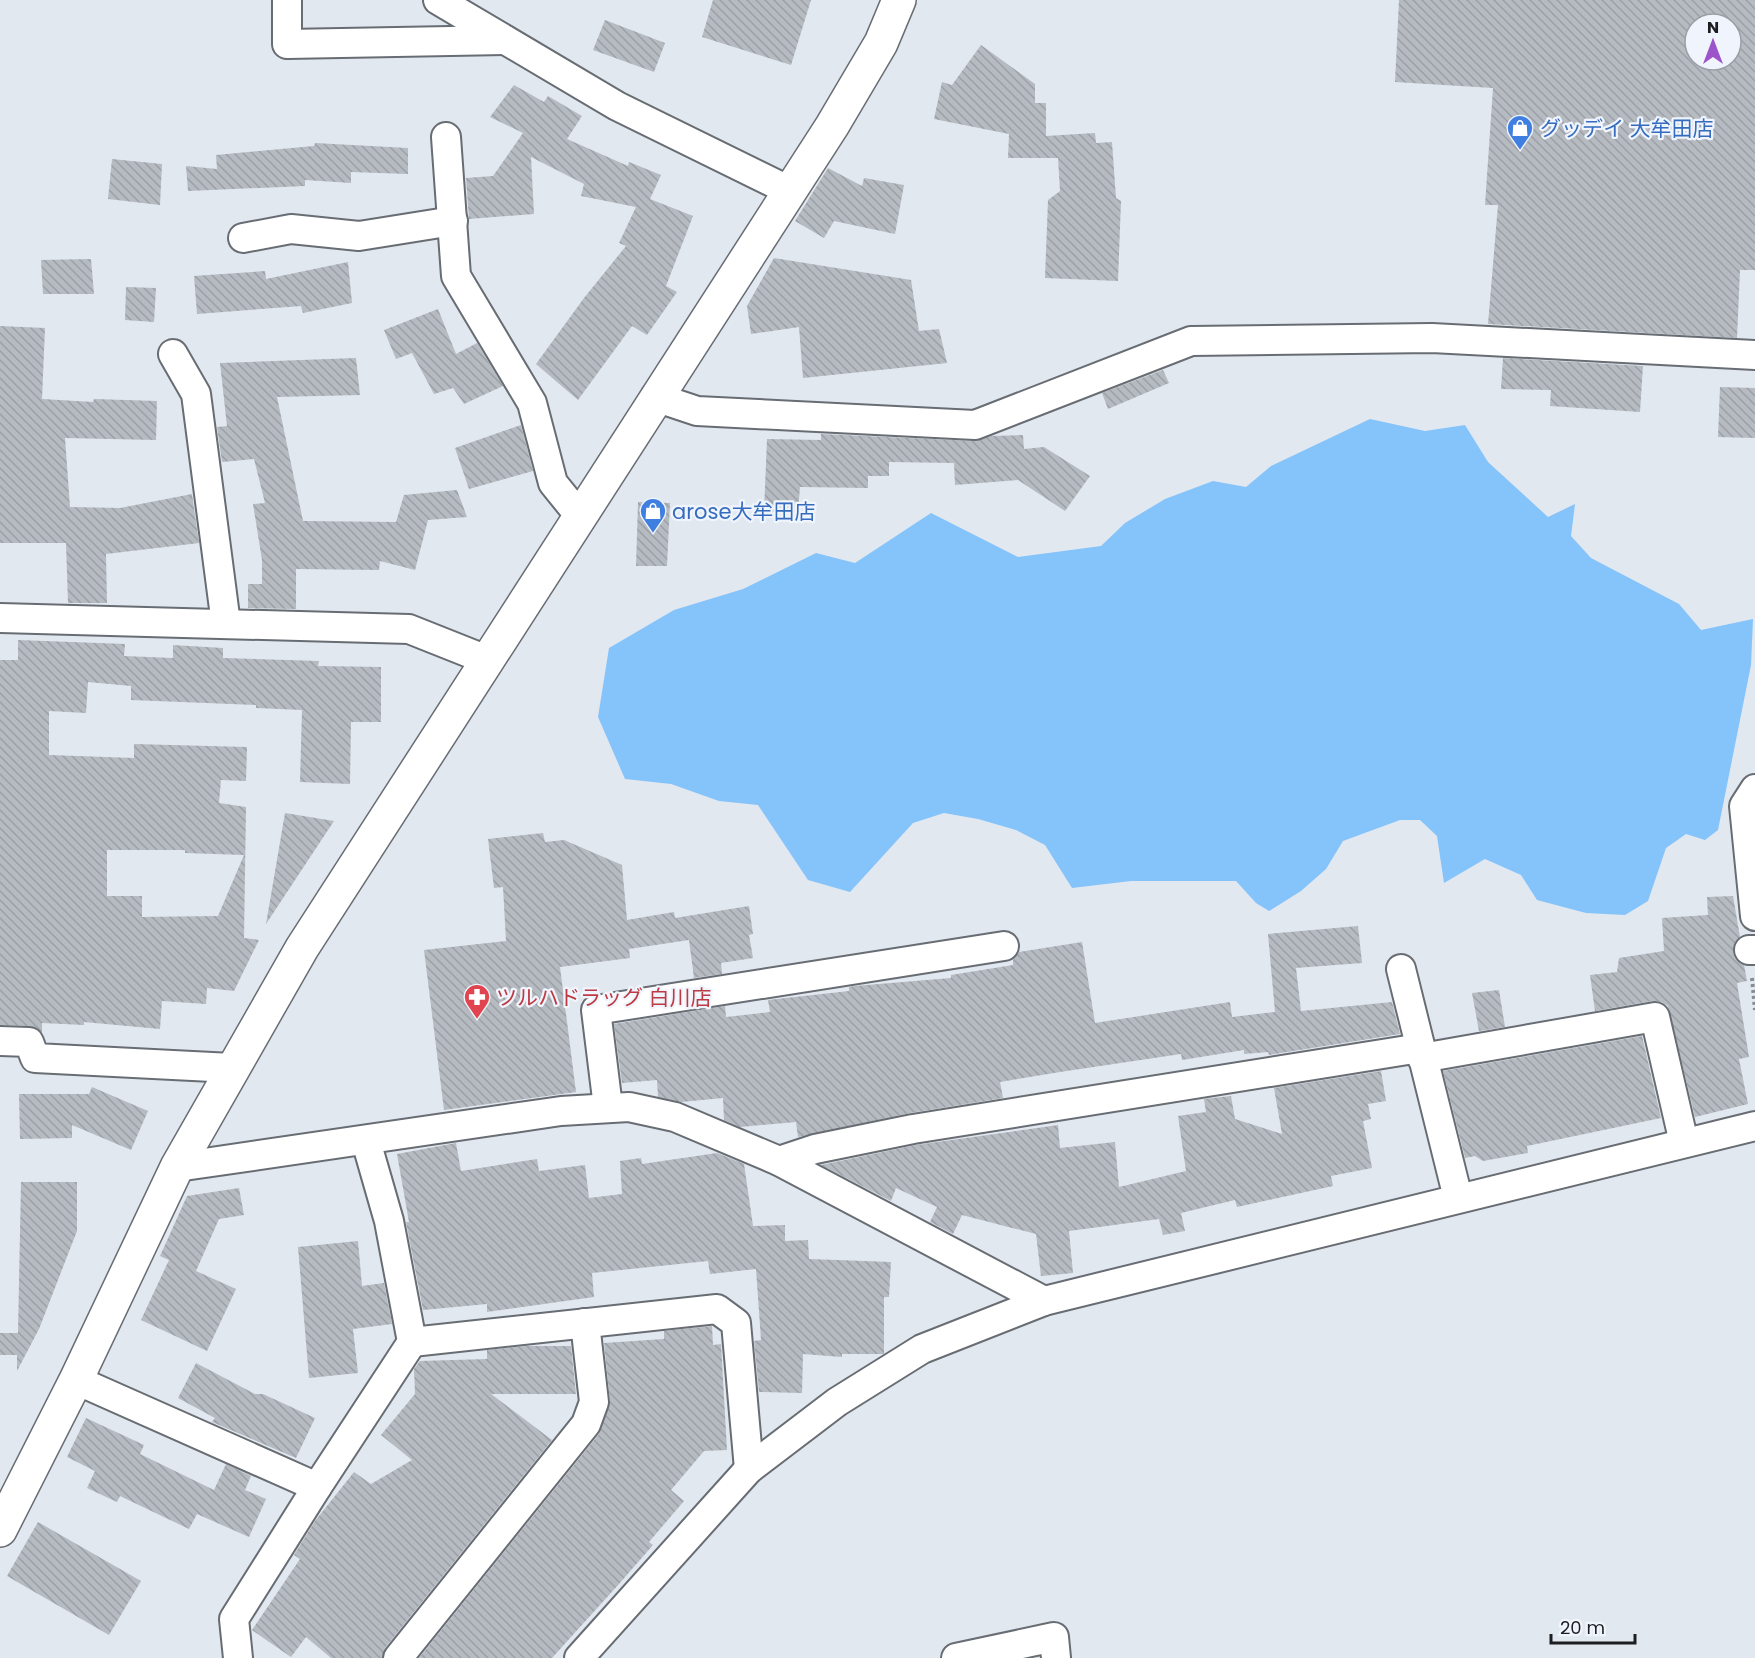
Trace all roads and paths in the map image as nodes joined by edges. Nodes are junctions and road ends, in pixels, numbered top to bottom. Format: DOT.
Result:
graph roads {
  1 [pos="287,0"];
  2 [pos="438,0"];
  3 [pos="900,0"];
  4 [pos="505,40"];
  5 [pos="446,137"];
  6 [pos="790,191"];
  7 [pos="453,221"];
  8 [pos="243,238"];
  9 [pos="173,354"];
  10 [pos="1755,355"];
  11 [pos="655,398"];
  12 [pos="579,515"];
  13 [pos="0,618"];
  14 [pos="226,624"];
  15 [pos="487,660"];
  16 [pos="1755,789"];
  17 [pos="1755,916"];
  18 [pos="1005,946"];
  19 [pos="1401,969"];
  20 [pos="0,1041"];
  21 [pos="1421,1053"];
  22 [pos="232,1068"];
  23 [pos="608,1107"];
  24 [pos="1755,1126"];
  25 [pos="366,1141"];
  26 [pos="1684,1143"];
  27 [pos="779,1161"];
  28 [pos="177,1167"];
  29 [pos="1458,1198"];
  30 [pos="1044,1301"];
  31 [pos="585,1323"];
  32 [pos="412,1342"];
  33 [pos="76,1380"];
  34 [pos="749,1469"];
  35 [pos="316,1486"];
  36 [pos="0,1530"];
  37 [pos="238,1658"];
  38 [pos="398,1658"];
  39 [pos="579,1658"];
  40 [pos="956,1658"];
  41 [pos="1056,1658"];
  1 -- 4 [label="street"];
  2 -- 4 [label="street"];
  3 -- 6 [label="street"];
  4 -- 6 [label="street"];
  5 -- 7 [label="street"];
  6 -- 11 [label="street"];
  7 -- 8 [label="street"];
  7 -- 12 [label="street"];
  9 -- 14 [label="street"];
  10 -- 11 [label="street"];
  11 -- 12 [label="street"];
  12 -- 15 [label="street"];
  13 -- 14 [label="street"];
  14 -- 15 [label="street"];
  15 -- 22 [label="street"];
  16 -- 17 [label="street"];
  18 -- 23 [label="street"];
  19 -- 21 [label="street"];
  20 -- 22 [label="street"];
  21 -- 26 [label="street"];
  21 -- 27 [label="street"];
  21 -- 29 [label="street"];
  22 -- 28 [label="street"];
  23 -- 25 [label="street"];
  23 -- 27 [label="street"];
  24 -- 26 [label="street"];
  25 -- 28 [label="street"];
  25 -- 32 [label="street"];
  26 -- 29 [label="street"];
  27 -- 30 [label="street"];
  28 -- 33 [label="street"];
  29 -- 30 [label="street"];
  30 -- 34 [label="street"];
  31 -- 32 [label="street"];
  31 -- 34 [label="street"];
  31 -- 38 [label="street"];
  32 -- 35 [label="street"];
  33 -- 35 [label="street"];
  33 -- 36 [label="street"];
  34 -- 39 [label="street"];
  35 -- 37 [label="street"];
  40 -- 41 [label="street"];
}
